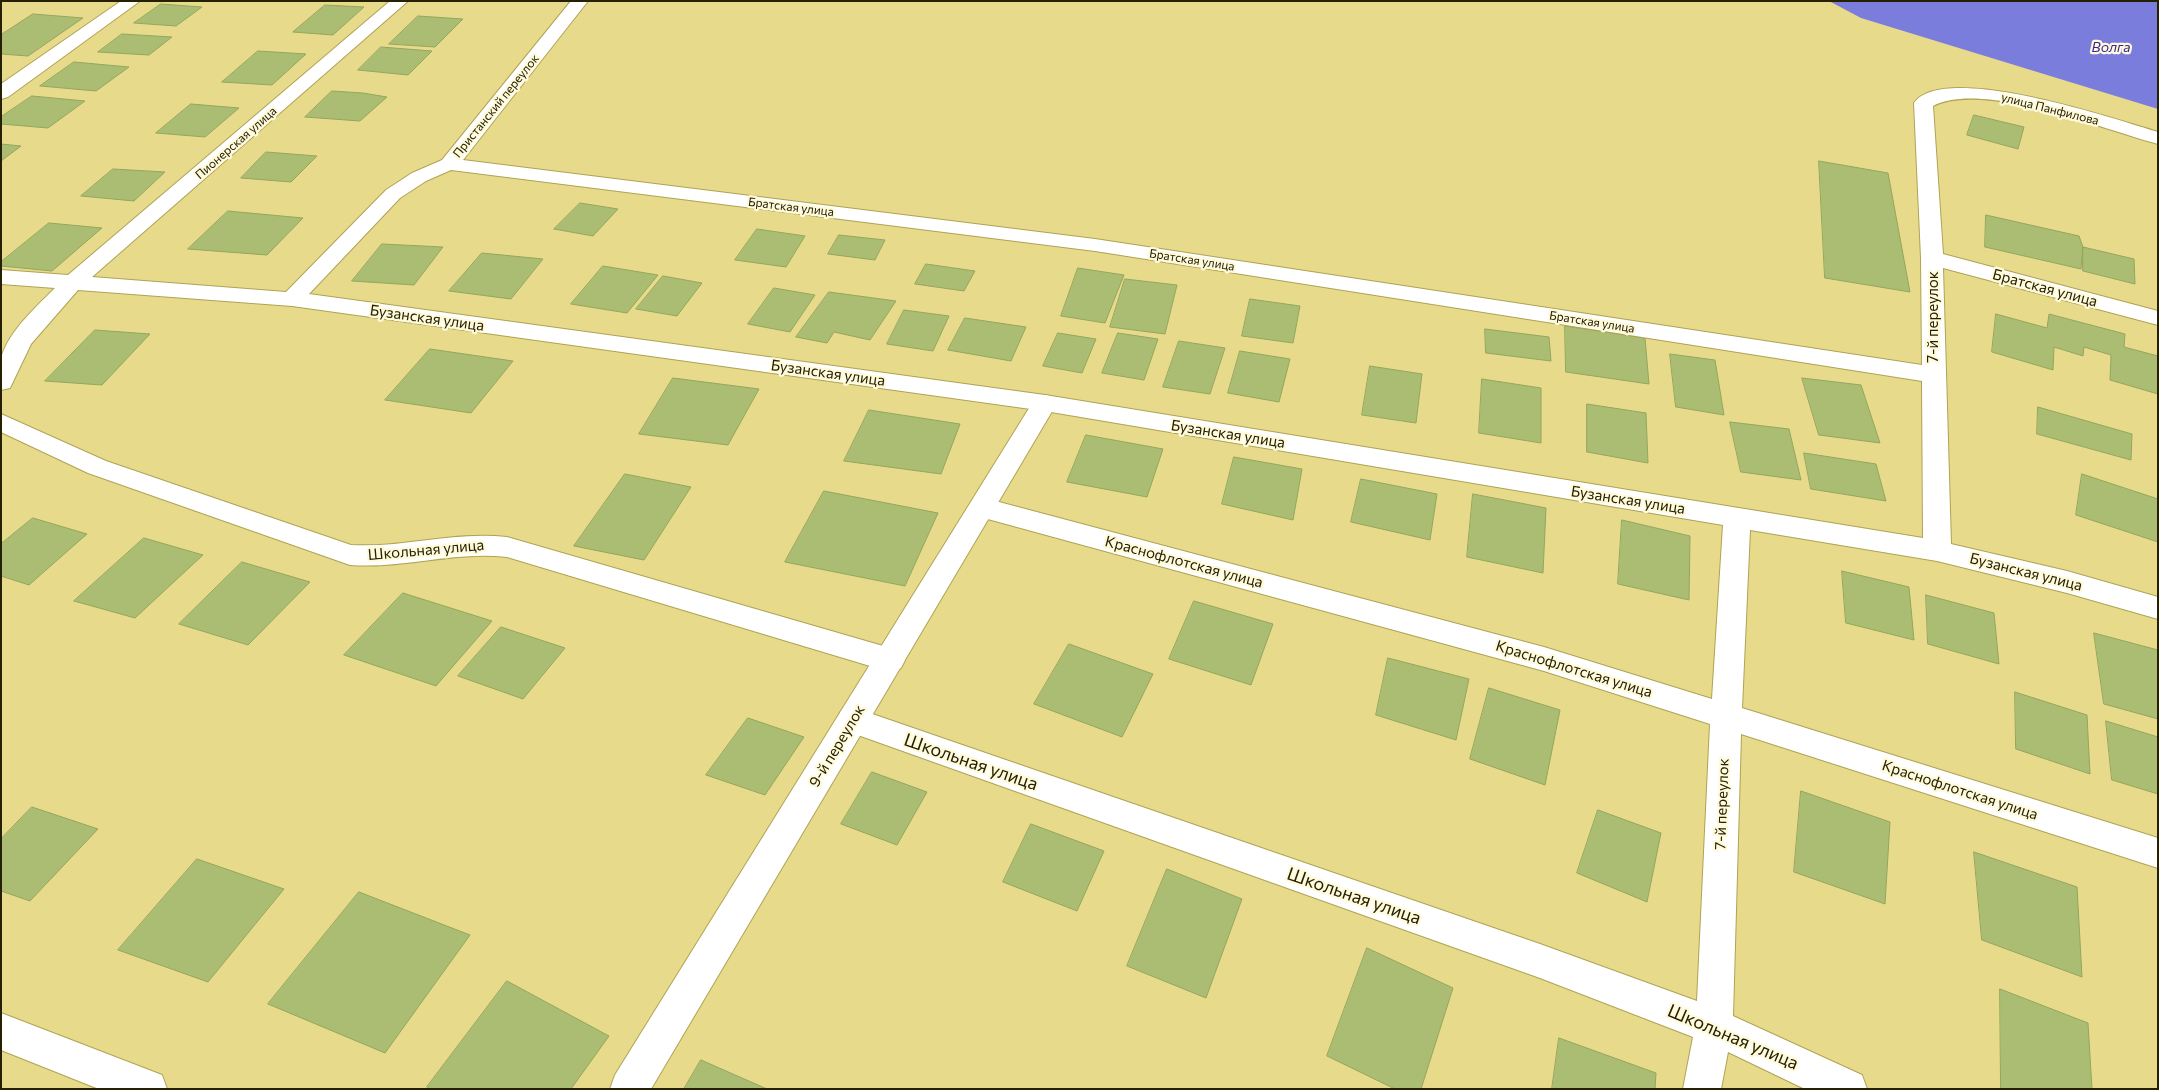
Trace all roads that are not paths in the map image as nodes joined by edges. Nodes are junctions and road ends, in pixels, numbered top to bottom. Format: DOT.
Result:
graph roads {
  1 [pos="132,1"];
  2 [pos="400,1"];
  3 [pos="580,1"];
  4 [pos="1,93"];
  5 [pos="1940,94"];
  6 [pos="2158,138"];
  7 [pos="449,164"];
  8 [pos="1932,258"];
  9 [pos="1,277"];
  10 [pos="71,284"];
  11 [pos="292,299"];
  12 [pos="2158,318"];
  13 [pos="1933,375"];
  14 [pos="1,382"];
  15 [pos="1045,403"];
  16 [pos="1,422"];
  17 [pos="984,508"];
  18 [pos="1737,519"];
  19 [pos="1937,551"];
  20 [pos="2158,608"];
  21 [pos="890,660"];
  22 [pos="1726,715"];
  23 [pos="852,720"];
  24 [pos="2158,853"];
  25 [pos="1714,1026"];
  26 [pos="1,1032"];
  27 [pos="148,1089"];
  28 [pos="629,1089"];
  29 [pos="1702,1089"];
  30 [pos="1848,1089"];
  1 -- 4 [label="street"];
  2 -- 10 [label="street, Пионерская улица"];
  3 -- 7 [label="street, Пристанский переулок"];
  5 -- 6 [label="street, улица Панфилова"];
  5 -- 8 [label="street, 7-й переулок"];
  7 -- 11 [label="street, Пристанский переулок"];
  7 -- 13 [label="street, Братская улица"];
  8 -- 12 [label="street, Братская улица"];
  8 -- 13 [label="street, 7-й переулок"];
  9 -- 10 [label="street"];
  10 -- 11 [label="street"];
  10 -- 14 [label="street"];
  11 -- 15 [label="street, Бузанская улица"];
  13 -- 19 [label="street, 7-й переулок"];
  15 -- 17 [label="street, 9-й переулок"];
  15 -- 18 [label="street, Бузанская улица"];
  16 -- 21 [label="street, Школьная улица"];
  17 -- 21 [label="street, 9-й переулок"];
  17 -- 22 [label="street, Краснофлотская улица"];
  18 -- 19 [label="street, Бузанская улица"];
  18 -- 22 [label="street, 7-й переулок"];
  19 -- 20 [label="street, Бузанская улица"];
  21 -- 23 [label="street, 9-й переулок"];
  22 -- 24 [label="street, Краснофлотская улица"];
  22 -- 25 [label="street, 7-й переулок"];
  23 -- 25 [label="street, Школьная улица"];
  23 -- 28 [label="street, 9-й переулок"];
  25 -- 29 [label="street, 7-й переулок"];
  25 -- 30 [label="street, Школьная улица"];
  26 -- 27 [label="street"];
}
